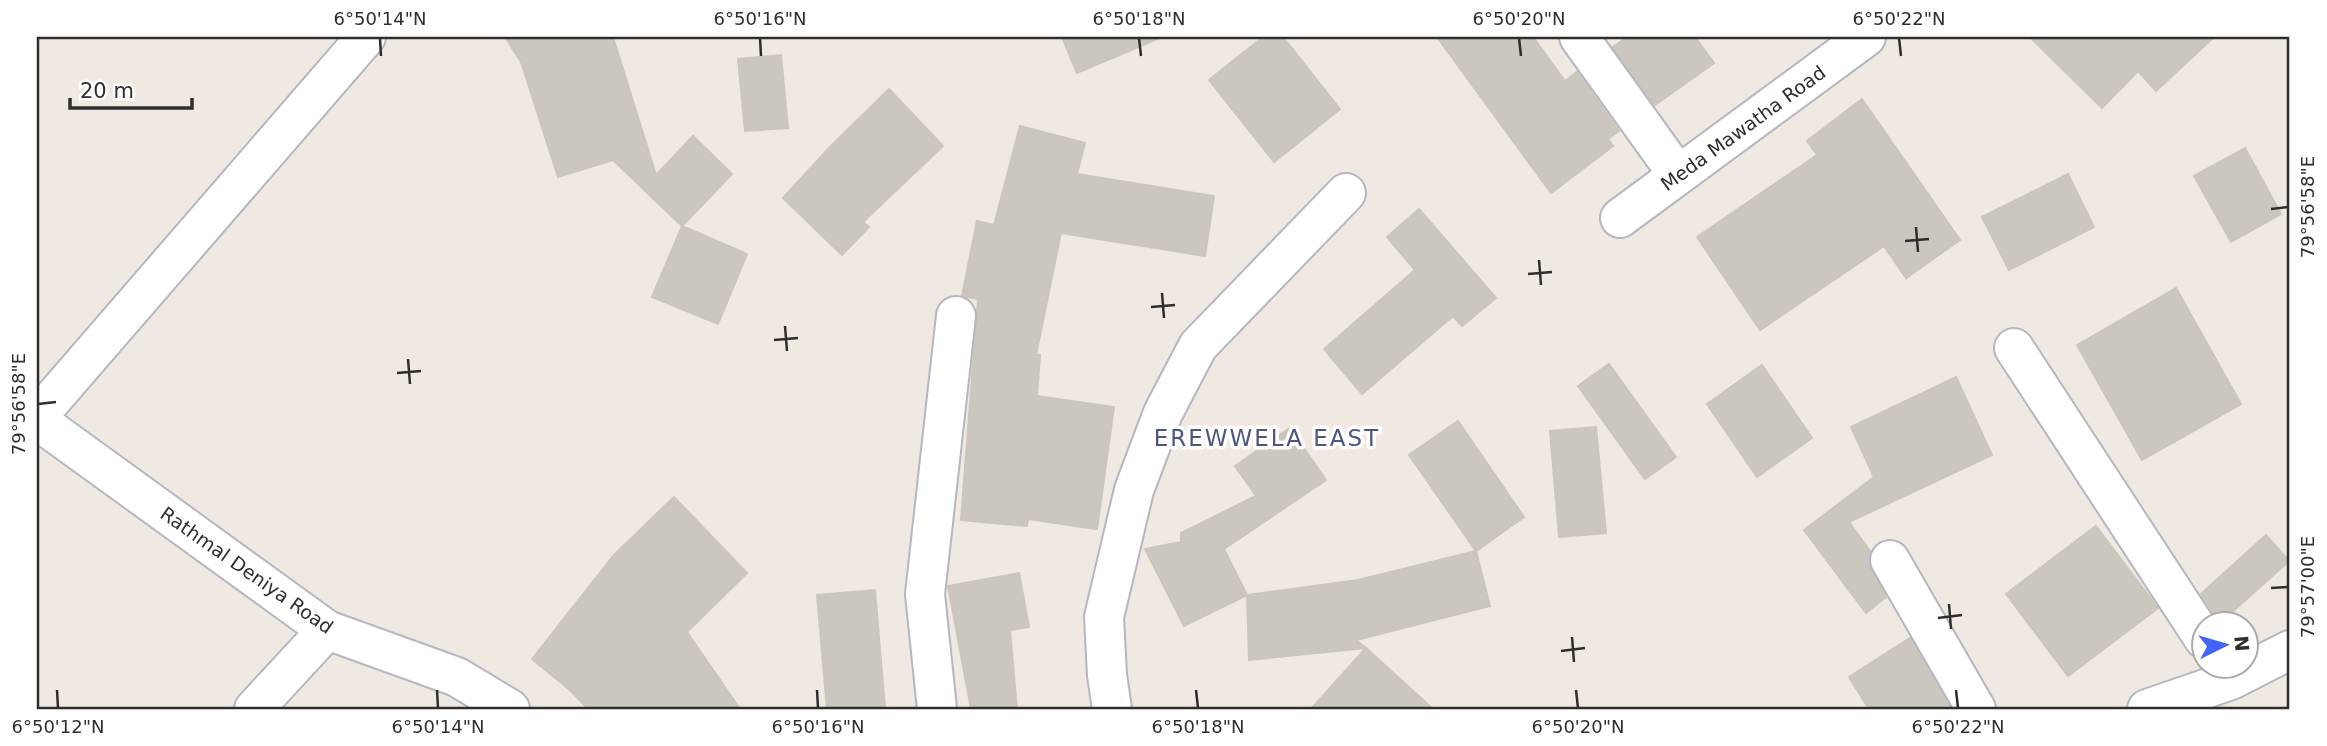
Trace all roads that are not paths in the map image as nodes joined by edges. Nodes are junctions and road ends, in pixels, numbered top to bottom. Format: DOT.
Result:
graph roads {
  1 [pos="366,37"];
  2 [pos="1579,37"];
  3 [pos="1866,37"];
  4 [pos="1678,176"];
  5 [pos="1346,193"];
  6 [pos="1620,218"];
  7 [pos="956,316"];
  8 [pos="2014,348"];
  9 [pos="37,419"];
  10 [pos="1890,559"];
  11 [pos="2190,618"];
  12 [pos="327,630"];
  13 [pos="2290,650"];
  14 [pos="2231,685"];
  15 [pos="254,709"];
  16 [pos="510,709"];
  17 [pos="937,709"];
  18 [pos="1112,709"];
  19 [pos="1976,709"];
  20 [pos="2147,709"];
  1 -- 9 [label="street"];
  2 -- 4 [label="street"];
  3 -- 4 [label="street, Meda Mawatha Road"];
  4 -- 6 [label="street, Meda Mawatha Road"];
  5 -- 18 [label="street"];
  7 -- 17 [label="street"];
  8 -- 11 [label="street"];
  9 -- 12 [label="street, Rathmal Deniya Road"];
  10 -- 19 [label="street"];
  12 -- 15 [label="street"];
  12 -- 16 [label="street, Rathmal Deniya Road"];
  13 -- 14 [label="street"];
  14 -- 20 [label="street"];
}
